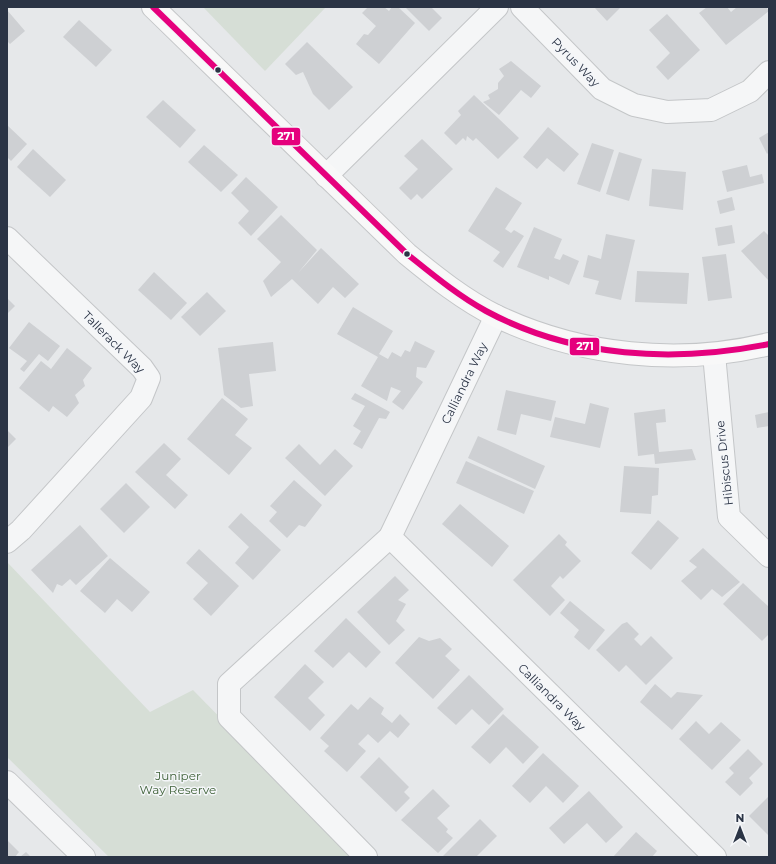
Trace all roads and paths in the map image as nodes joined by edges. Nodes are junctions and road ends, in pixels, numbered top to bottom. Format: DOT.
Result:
graph roads {
  1 [pos="153,7"];
  2 [pos="497,7"];
  3 [pos="522,7"];
  4 [pos="769,72"];
  5 [pos="326,176"];
  6 [pos="7,238"];
  7 [pos="496,316"];
  8 [pos="769,344"];
  9 [pos="714,354"];
  10 [pos="390,537"];
  11 [pos="7,542"];
  12 [pos="769,556"];
  13 [pos="7,782"];
  14 [pos="84,857"];
  15 [pos="366,857"];
  16 [pos="715,857"];
  1 -- 5 [label="street"];
  2 -- 5 [label="street"];
  3 -- 4 [label="street, Pyrus Way"];
  5 -- 7 [label="street"];
  6 -- 11 [label="street, Tallerack Way"];
  7 -- 9 [label="street"];
  7 -- 10 [label="street, Calliandra Way"];
  8 -- 9 [label="street"];
  9 -- 12 [label="street, Hibiscus Drive"];
  10 -- 15 [label="street, Calliandra Way"];
  10 -- 16 [label="street, Calliandra Way"];
  13 -- 14 [label="street"];
}
